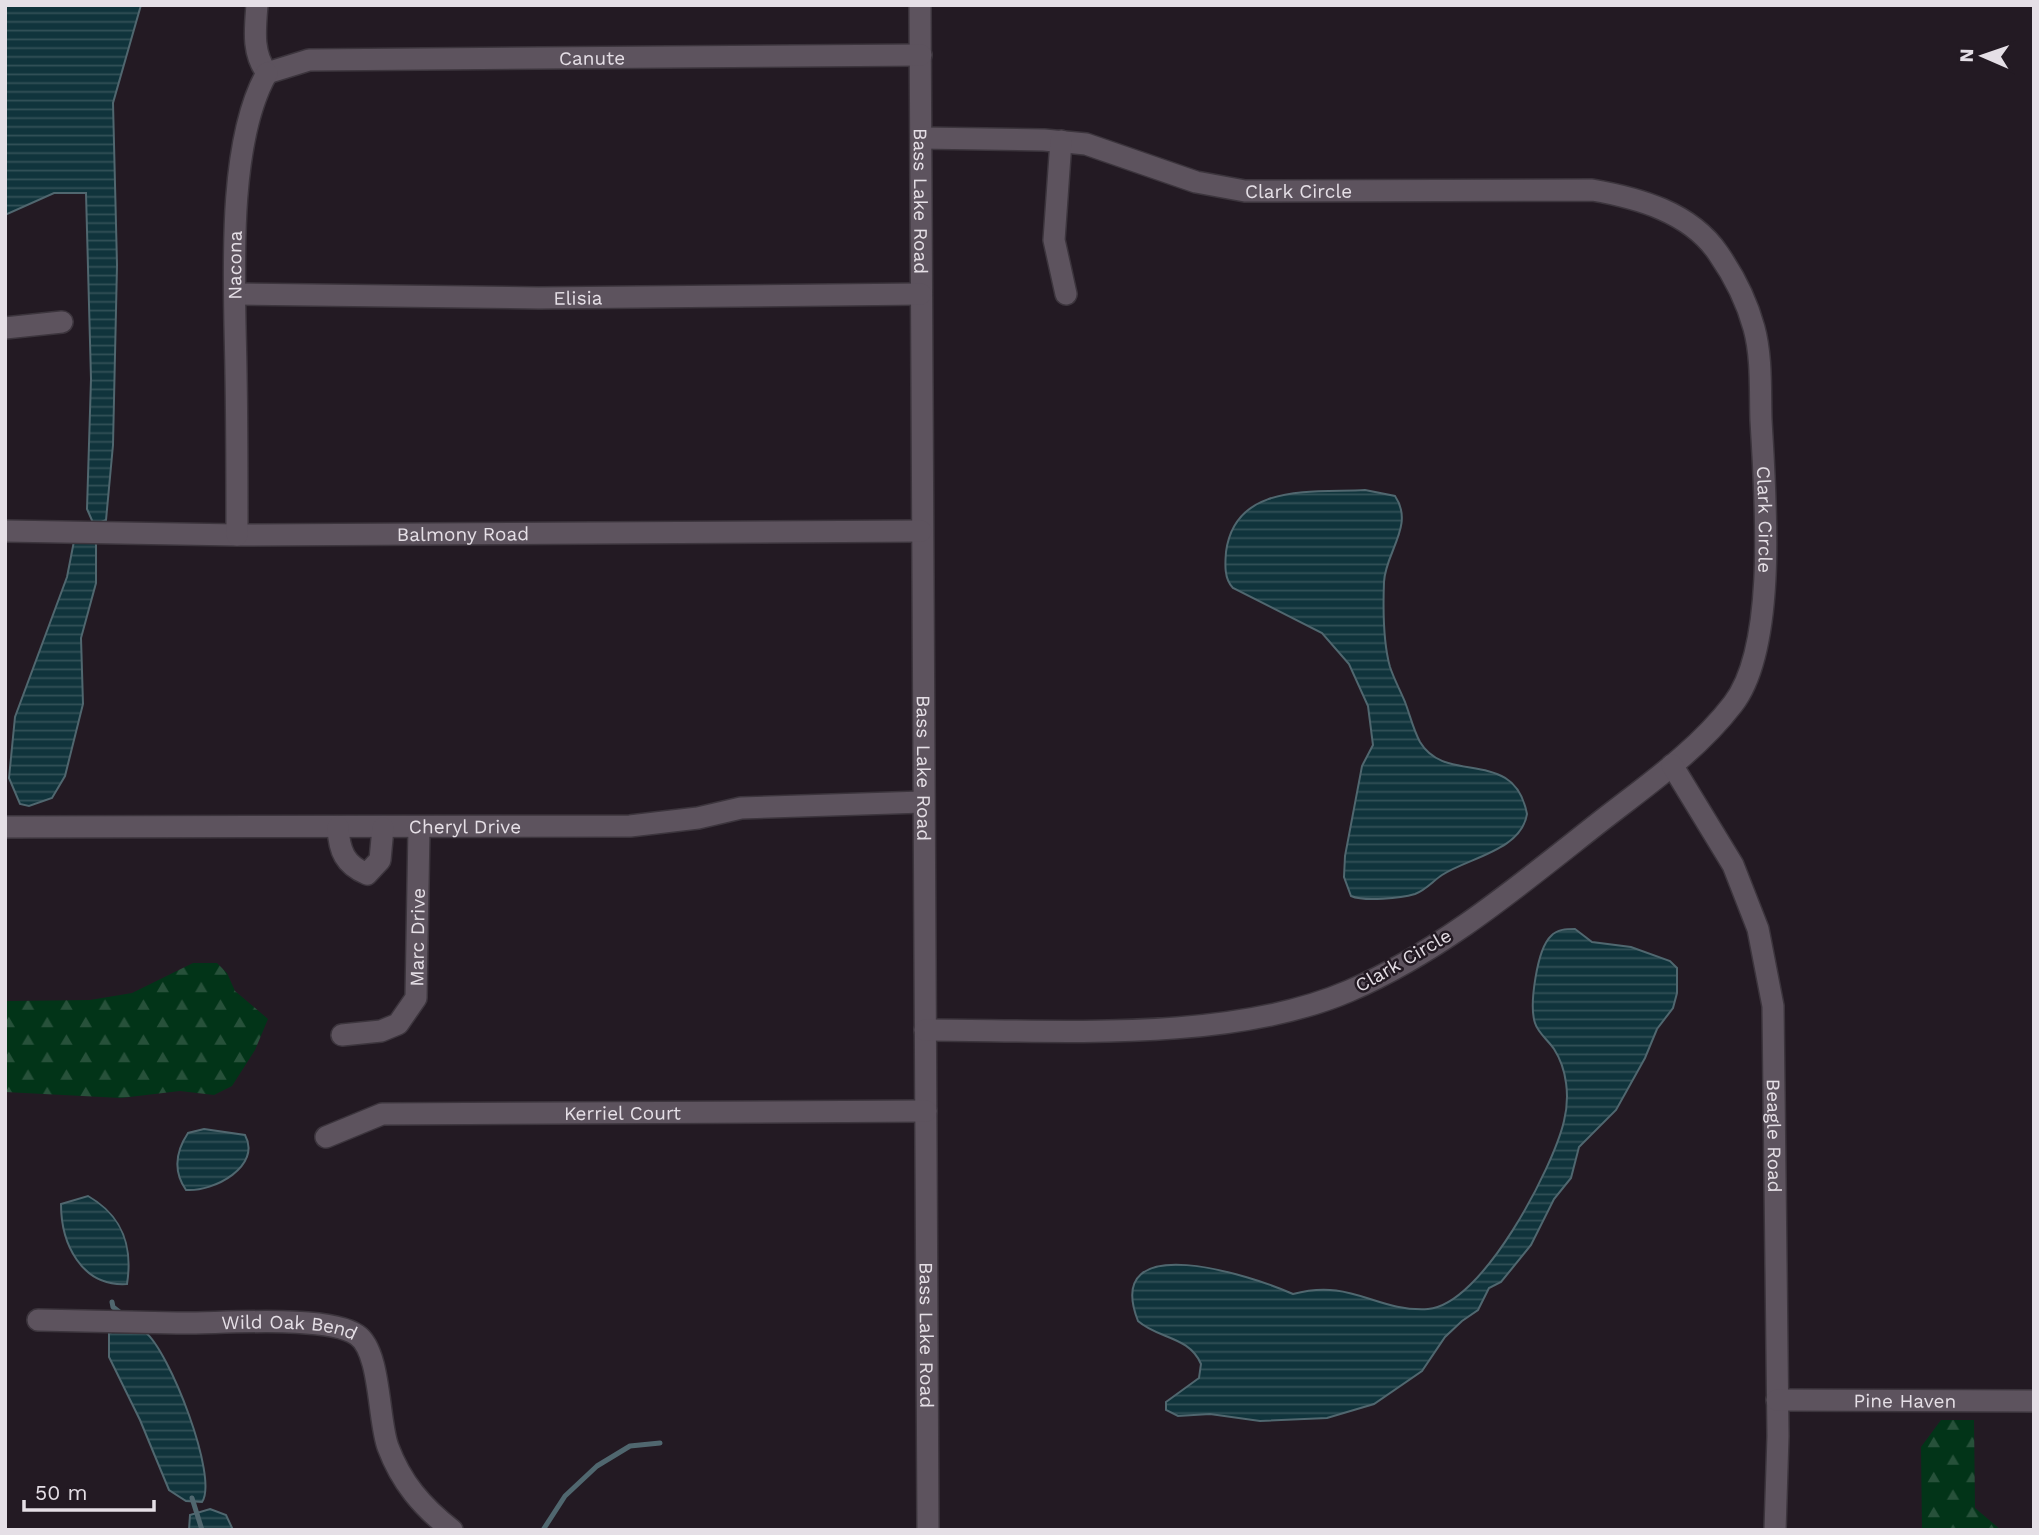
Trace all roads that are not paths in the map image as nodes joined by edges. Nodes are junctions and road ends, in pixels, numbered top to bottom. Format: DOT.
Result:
graph roads {
  1 [pos="257,5"];
  2 [pos="920,5"];
  3 [pos="921,55"];
  4 [pos="267,74"];
  5 [pos="921,138"];
  6 [pos="1061,141"];
  7 [pos="234,294"];
  8 [pos="920,294"];
  9 [pos="1066,294"];
  10 [pos="62,322"];
  11 [pos="5,328"];
  12 [pos="5,531"];
  13 [pos="921,531"];
  14 [pos="237,534"];
  15 [pos="1672,765"];
  16 [pos="923,802"];
  17 [pos="5,827"];
  18 [pos="338,828"];
  19 [pos="383,828"];
  20 [pos="419,828"];
  21 [pos="925,1030"];
  22 [pos="342,1035"];
  23 [pos="926,1111"];
  24 [pos="326,1137"];
  25 [pos="38,1320"];
  26 [pos="1777,1400"];
  27 [pos="2034,1401"];
  28 [pos="452,1530"];
  29 [pos="928,1530"];
  30 [pos="1775,1530"];
  1 -- 4 [label="street"];
  2 -- 3 [label="street, Bass Lake Road"];
  3 -- 4 [label="street, Canute"];
  3 -- 5 [label="street, Bass Lake Road"];
  4 -- 7 [label="street, Nacona"];
  5 -- 6 [label="street, Clark Circle"];
  5 -- 8 [label="street, Bass Lake Road"];
  6 -- 9 [label="street"];
  6 -- 15 [label="street, Clark Circle"];
  7 -- 8 [label="street, Elisia"];
  7 -- 14 [label="street, Nacona"];
  8 -- 13 [label="street, Bass Lake Road"];
  10 -- 11 [label="street"];
  12 -- 14 [label="street, Balmony Road"];
  13 -- 14 [label="street, Balmony Road"];
  13 -- 16 [label="street, Bass Lake Road"];
  15 -- 21 [label="street, Clark Circle"];
  15 -- 26 [label="street, Beagle Road"];
  16 -- 20 [label="street, Cheryl Drive"];
  16 -- 21 [label="street, Bass Lake Road"];
  17 -- 18 [label="street, Cheryl Drive"];
  18 -- 19 [label="street, Cheryl Drive"];
  18 -- 19 [label="street"];
  19 -- 20 [label="street, Cheryl Drive"];
  20 -- 22 [label="street, Marc Drive"];
  21 -- 23 [label="street, Bass Lake Road"];
  23 -- 24 [label="street, Kerriel Court"];
  23 -- 29 [label="street, Bass Lake Road"];
  25 -- 28 [label="street, Wild Oak Bend"];
  26 -- 27 [label="street, Pine Haven"];
  26 -- 30 [label="street, Beagle Road"];
}
